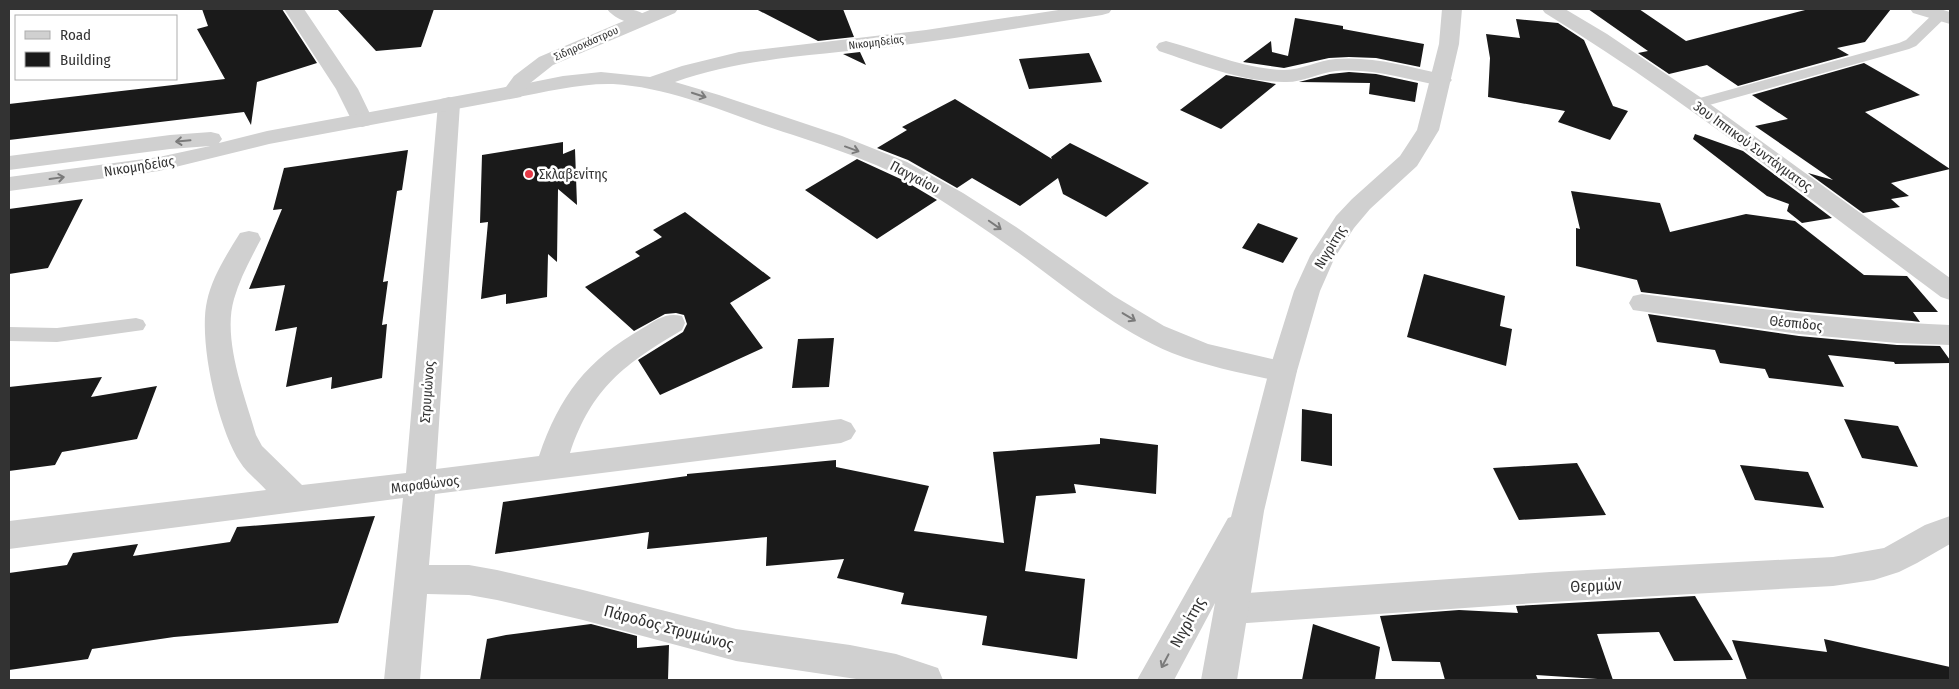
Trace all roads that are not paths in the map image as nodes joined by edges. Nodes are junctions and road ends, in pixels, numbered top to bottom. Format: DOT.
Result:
graph roads {
  1 [pos="294,9"];
  2 [pos="616,9"];
  3 [pos="668,9"];
  4 [pos="1102,9"];
  5 [pos="1452,9"];
  6 [pos="1552,9"];
  7 [pos="1920,9"];
  8 [pos="1945,17"];
  9 [pos="640,20"];
  10 [pos="1166,47"];
  11 [pos="1441,80"];
  12 [pos="652,83"];
  13 [pos="513,92"];
  14 [pos="448,104"];
  15 [pos="1695,104"];
  16 [pos="362,120"];
  17 [pos="267,138"];
  18 [pos="9,164"];
  19 [pos="9,184"];
  20 [pos="249,239"];
  21 [pos="1950,291"];
  22 [pos="1642,303"];
  23 [pos="672,323"];
  24 [pos="136,325"];
  25 [pos="9,334"];
  26 [pos="1950,335"];
  27 [pos="1283,371"];
  28 [pos="841,431"];
  29 [pos="550,468"];
  30 [pos="420,485"];
  31 [pos="296,500"];
  32 [pos="1248,511"];
  33 [pos="1950,530"];
  34 [pos="9,535"];
  35 [pos="411,579"];
  36 [pos="1233,609"];
  37 [pos="402,680"];
  38 [pos="926,680"];
  39 [pos="1156,680"];
  40 [pos="1219,680"];
  1 -- 16 [label="street"];
  2 -- 9 [label="street"];
  3 -- 9 [label="street, Σιδηροκάστρου"];
  4 -- 12 [label="street, Νικομηδείας"];
  5 -- 11 [label="street, Νιγρίτης"];
  6 -- 15 [label="street, 3ου Ιππικού Συντάγματος"];
  7 -- 8 [label="street"];
  8 -- 15 [label="lane"];
  9 -- 13 [label="street, Σιδηροκάστρου"];
  10 -- 11 [label="street"];
  11 -- 27 [label="street, Νιγρίτης"];
  12 -- 13 [label="street, Παγγαίου"];
  12 -- 27 [label="street, Παγγαίου, one-way"];
  13 -- 14 [label="street, Νικομηδείας"];
  14 -- 16 [label="street, Νικομηδείας"];
  14 -- 30 [label="street, Στρυμώνος"];
  15 -- 21 [label="street, 3ου Ιππικού Συντάγματος"];
  16 -- 17 [label="street, Νικομηδείας"];
  17 -- 18 [label="street, Νικομηδείας, one-way"];
  19 -- 17 [label="street, Νικομηδείας, one-way"];
  20 -- 31 [label="street"];
  22 -- 26 [label="street, Θέσπιδος"];
  23 -- 29 [label="street"];
  24 -- 25 [label="lane"];
  27 -- 32 [label="street, Νιγρίτης"];
  28 -- 29 [label="street, Μαραθώνος"];
  29 -- 30 [label="street, Μαραθώνος"];
  30 -- 31 [label="street, Μαραθώνος"];
  30 -- 35 [label="street, Στρυμώνος"];
  31 -- 34 [label="street, Μαραθώνος"];
  32 -- 36 [label="street, Νιγρίτης"];
  32 -- 39 [label="street, Νιγρίτης, one-way"];
  33 -- 36 [label="street, Θερμών"];
  35 -- 37 [label="street, Στρυμώνος"];
  35 -- 38 [label="street, Πάροδος Στρυμώνος"];
  36 -- 40 [label="street, Νιγρίτης"];
}
